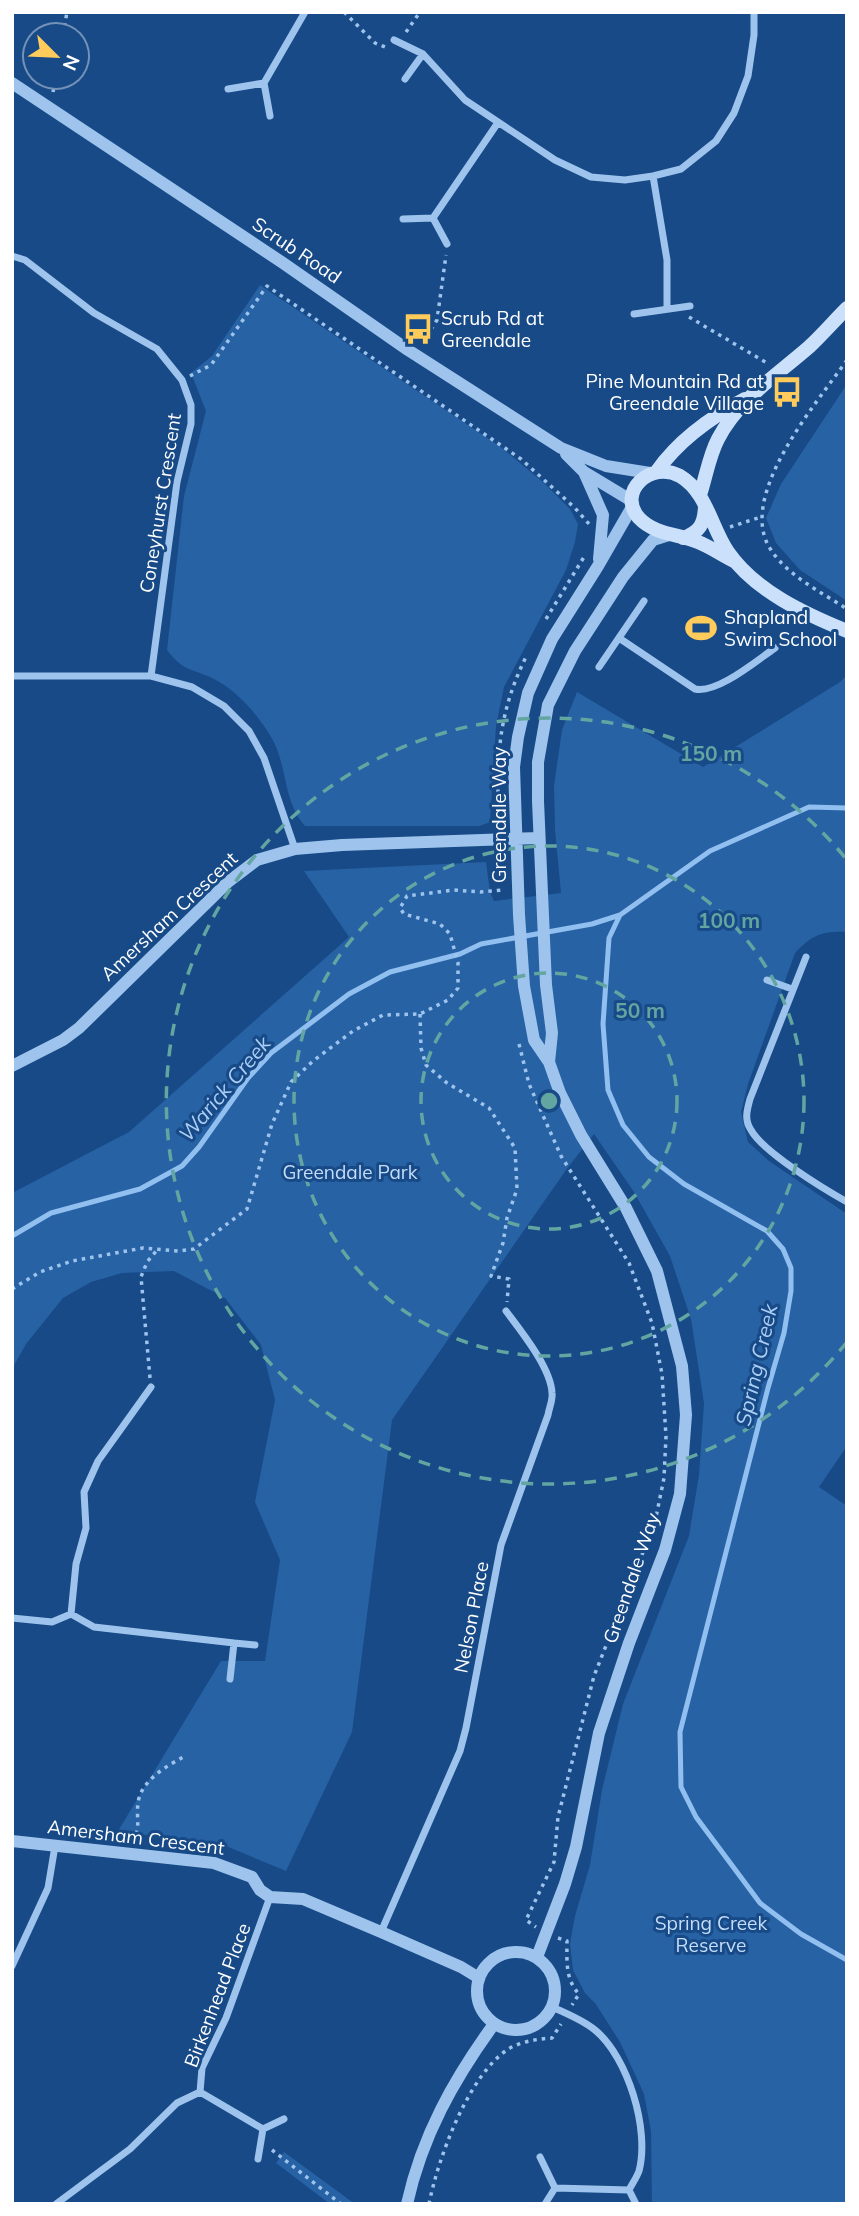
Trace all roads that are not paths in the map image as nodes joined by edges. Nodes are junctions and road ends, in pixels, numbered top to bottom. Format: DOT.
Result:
graph roads {
  1 [pos="305,12"];
  2 [pos="754,12"];
  3 [pos="394,40"];
  4 [pos="423,54"];
  5 [pos="405,79"];
  6 [pos="12,83"];
  7 [pos="264,83"];
  8 [pos="229,89"];
  9 [pos="271,116"];
  10 [pos="497,124"];
  11 [pos="653,176"];
  12 [pos="433,218"];
  13 [pos="403,219"];
  14 [pos="447,244"];
  15 [pos="12,256"];
  16 [pos="690,306"];
  17 [pos="847,308"];
  18 [pos="667,309"];
  19 [pos="634,314"];
  20 [pos="752,395"];
  21 [pos="561,448"];
  22 [pos="584,472"];
  23 [pos="653,472"];
  24 [pos="703,500"];
  25 [pos="632,504"];
  26 [pos="676,536"];
  27 [pos="736,562"];
  28 [pos="598,566"];
  29 [pos="644,601"];
  30 [pos="847,631"];
  31 [pos="619,638"];
  32 [pos="775,648"];
  33 [pos="599,667"];
  34 [pos="12,676"];
  35 [pos="151,676"];
  36 [pos="515,838"];
  37 [pos="539,838"];
  38 [pos="295,849"];
  39 [pos="806,957"];
  40 [pos="767,980"];
  41 [pos="792,989"];
  42 [pos="550,1062"];
  43 [pos="12,1066"];
  44 [pos="847,1202"];
  45 [pos="506,1311"];
  46 [pos="150,1387"];
  47 [pos="71,1614"];
  48 [pos="12,1618"];
  49 [pos="234,1643"];
  50 [pos="256,1645"];
  51 [pos="230,1679"];
  52 [pos="12,1841"];
  53 [pos="55,1846"];
  54 [pos="270,1897"];
  55 [pos="381,1932"];
  56 [pos="537,1957"];
  57 [pos="12,1966"];
  58 [pos="479,1978"];
  59 [pos="552,2007"];
  60 [pos="494,2024"];
  61 [pos="200,2092"];
  62 [pos="284,2119"];
  63 [pos="263,2129"];
  64 [pos="540,2157"];
  65 [pos="258,2159"];
  66 [pos="555,2188"];
  67 [pos="629,2190"];
  68 [pos="56,2204"];
  69 [pos="407,2204"];
  70 [pos="545,2204"];
  71 [pos="635,2204"];
  1 -- 7 [label="street"];
  2 -- 11 [label="street"];
  3 -- 4 [label="street"];
  4 -- 5 [label="street"];
  4 -- 10 [label="street"];
  6 -- 21 [label="street, Scrub Road"];
  7 -- 8 [label="street"];
  7 -- 9 [label="street"];
  10 -- 11 [label="street"];
  10 -- 12 [label="street"];
  11 -- 18 [label="street"];
  12 -- 13 [label="street"];
  12 -- 14 [label="street"];
  15 -- 35 [label="street, Coneyhurst Crescent"];
  16 -- 18 [label="street"];
  17 -- 20 [label="main road"];
  18 -- 19 [label="street"];
  20 -- 23 [label="main road"];
  20 -- 24 [label="main road"];
  21 -- 22 [label="street, Scrub Road"];
  21 -- 23 [label="street, Scrub Road"];
  22 -- 25 [label="street, Scrub Road"];
  22 -- 28 [label="street"];
  23 -- 24 [label="main road"];
  23 -- 25 [label="main road"];
  24 -- 26 [label="main road"];
  24 -- 27 [label="main road"];
  25 -- 26 [label="main road"];
  25 -- 28 [label="street, Greendale Way"];
  26 -- 27 [label="main road"];
  26 -- 37 [label="street, Greendale Way"];
  27 -- 30 [label="main road"];
  28 -- 36 [label="street, Greendale Way"];
  29 -- 31 [label="street"];
  31 -- 32 [label="street"];
  31 -- 33 [label="street"];
  34 -- 35 [label="street"];
  35 -- 38 [label="street"];
  36 -- 37 [label="street, Amersham Crescent"];
  36 -- 38 [label="street, Amersham Crescent"];
  36 -- 42 [label="street, Greendale Way"];
  37 -- 42 [label="street, Greendale Way"];
  38 -- 43 [label="street, Amersham Crescent"];
  39 -- 41 [label="street"];
  40 -- 41 [label="street"];
  41 -- 44 [label="street"];
  42 -- 56 [label="street, Greendale Way"];
  45 -- 55 [label="street, Nelson Place"];
  46 -- 47 [label="street"];
  47 -- 48 [label="street"];
  47 -- 49 [label="street"];
  49 -- 50 [label="street"];
  49 -- 51 [label="street"];
  52 -- 53 [label="street, Amersham Crescent"];
  53 -- 54 [label="street, Amersham Crescent"];
  53 -- 57 [label="street"];
  54 -- 55 [label="street"];
  54 -- 61 [label="street, Birkenhead Place"];
  55 -- 58 [label="street"];
  56 -- 58 [label="street"];
  56 -- 59 [label="street"];
  58 -- 60 [label="street"];
  59 -- 60 [label="street"];
  59 -- 67 [label="street"];
  60 -- 69 [label="street"];
  61 -- 63 [label="street"];
  61 -- 68 [label="street, Birkenhead Place"];
  62 -- 63 [label="street"];
  63 -- 65 [label="street"];
  64 -- 66 [label="street"];
  66 -- 67 [label="street"];
  66 -- 70 [label="street"];
  67 -- 71 [label="street"];
}
